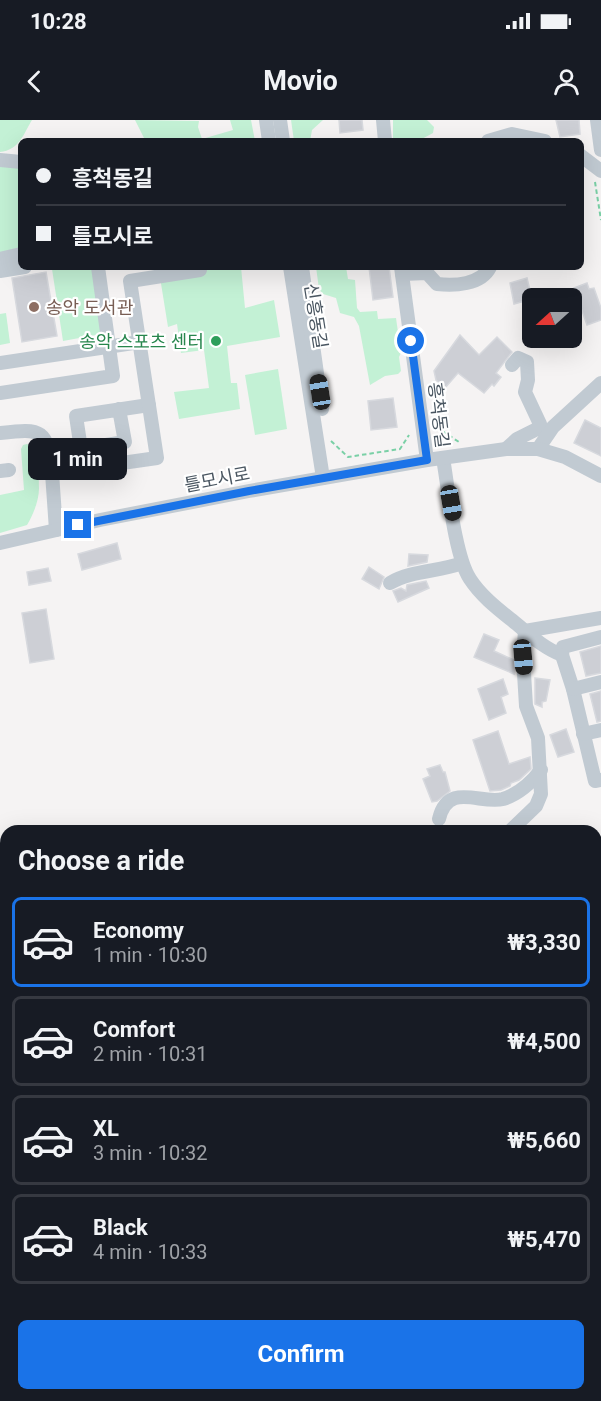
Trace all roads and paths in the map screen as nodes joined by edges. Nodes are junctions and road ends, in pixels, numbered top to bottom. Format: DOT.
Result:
graph roads {
  1 [pos="266,120"];
  2 [pos="280,120"];
  3 [pos="382,120"];
  4 [pos="597,120"];
  5 [pos="269,138"];
  6 [pos="283,138"];
  7 [pos="385,138"];
  8 [pos="498,138"];
  9 [pos="531,138"];
  10 [pos="601,150"];
  11 [pos="584,158"];
  12 [pos="0,160"];
  13 [pos="18,162"];
  14 [pos="601,171"];
  15 [pos="18,255"];
  16 [pos="0,259"];
  17 [pos="18,268"];
  18 [pos="98,270"];
  19 [pos="200,270"];
  20 [pos="291,270"];
  21 [pos="302,270"];
  22 [pos="429,270"];
  23 [pos="488,270"];
  24 [pos="0,271"];
  25 [pos="402,271"];
  26 [pos="140,342"];
  27 [pos="109,347"];
  28 [pos="0,363"];
  29 [pos="512,364"];
  30 [pos="601,383"];
  31 [pos="0,393"];
  32 [pos="149,405"];
  33 [pos="119,409"];
  34 [pos="0,433"];
  35 [pos="411,433"];
  36 [pos="330,440"];
  37 [pos="506,449"];
  38 [pos="538,449"];
  39 [pos="443,458"];
  40 [pos="427,460"];
  41 [pos="52,473"];
  42 [pos="601,476"];
  43 [pos="328,477"];
  44 [pos="56,530"];
  45 [pos="0,543"];
  46 [pos="462,563"];
  47 [pos="390,583"];
  48 [pos="601,618"];
  49 [pos="525,631"];
  50 [pos="601,637"];
  51 [pos="562,655"];
  52 [pos="601,682"];
  53 [pos="573,689"];
  54 [pos="601,730"];
  55 [pos="583,734"];
  56 [pos="541,770"];
  57 [pos="601,780"];
  58 [pos="439,819"];
  59 [pos="516,825"];
  1 -- 5 [label="street"];
  2 -- 6 [label="street"];
  3 -- 7 [label="street"];
  4 -- 10 [label="street"];
  8 -- 9 [label="street"];
  11 -- 14 [label="street"];
  12 -- 13 [label="street"];
  15 -- 16 [label="street"];
  17 -- 24 [label="street"];
  18 -- 27 [label="street"];
  19 -- 26 [label="street"];
  20 -- 43 [label="street, 신흥동길"];
  21 -- 43 [label="street"];
  22 -- 23 [label="street"];
  22 -- 25 [label="street"];
  25 -- 40 [label="street, 흥척동길"];
  26 -- 27 [label="street"];
  26 -- 32 [label="street"];
  27 -- 28 [label="street"];
  27 -- 31 [label="street"];
  29 -- 37 [label="street, 틀모시로"];
  30 -- 38 [label="street"];
  32 -- 33 [label="street"];
  32 -- 41 [label="street"];
  34 -- 41 [label="street"];
  35 -- 36 [label="path"];
  37 -- 38 [label="street, 틀모시로"];
  37 -- 39 [label="street, 틀모시로"];
  38 -- 42 [label="street, 틀모시로"];
  39 -- 40 [label="street, 틀모시로"];
  39 -- 46 [label="street"];
  40 -- 43 [label="street, 틀모시로"];
  41 -- 44 [label="street"];
  43 -- 44 [label="street, 틀모시로"];
  44 -- 45 [label="street, 틀모시로"];
  46 -- 47 [label="street"];
  46 -- 49 [label="street"];
  48 -- 49 [label="street"];
  49 -- 51 [label="street"];
  49 -- 56 [label="street"];
  50 -- 51 [label="street"];
  51 -- 53 [label="street"];
  52 -- 53 [label="street"];
  53 -- 55 [label="street"];
  54 -- 55 [label="street"];
  55 -- 57 [label="street"];
  56 -- 58 [label="street"];
  56 -- 59 [label="street"];
}
